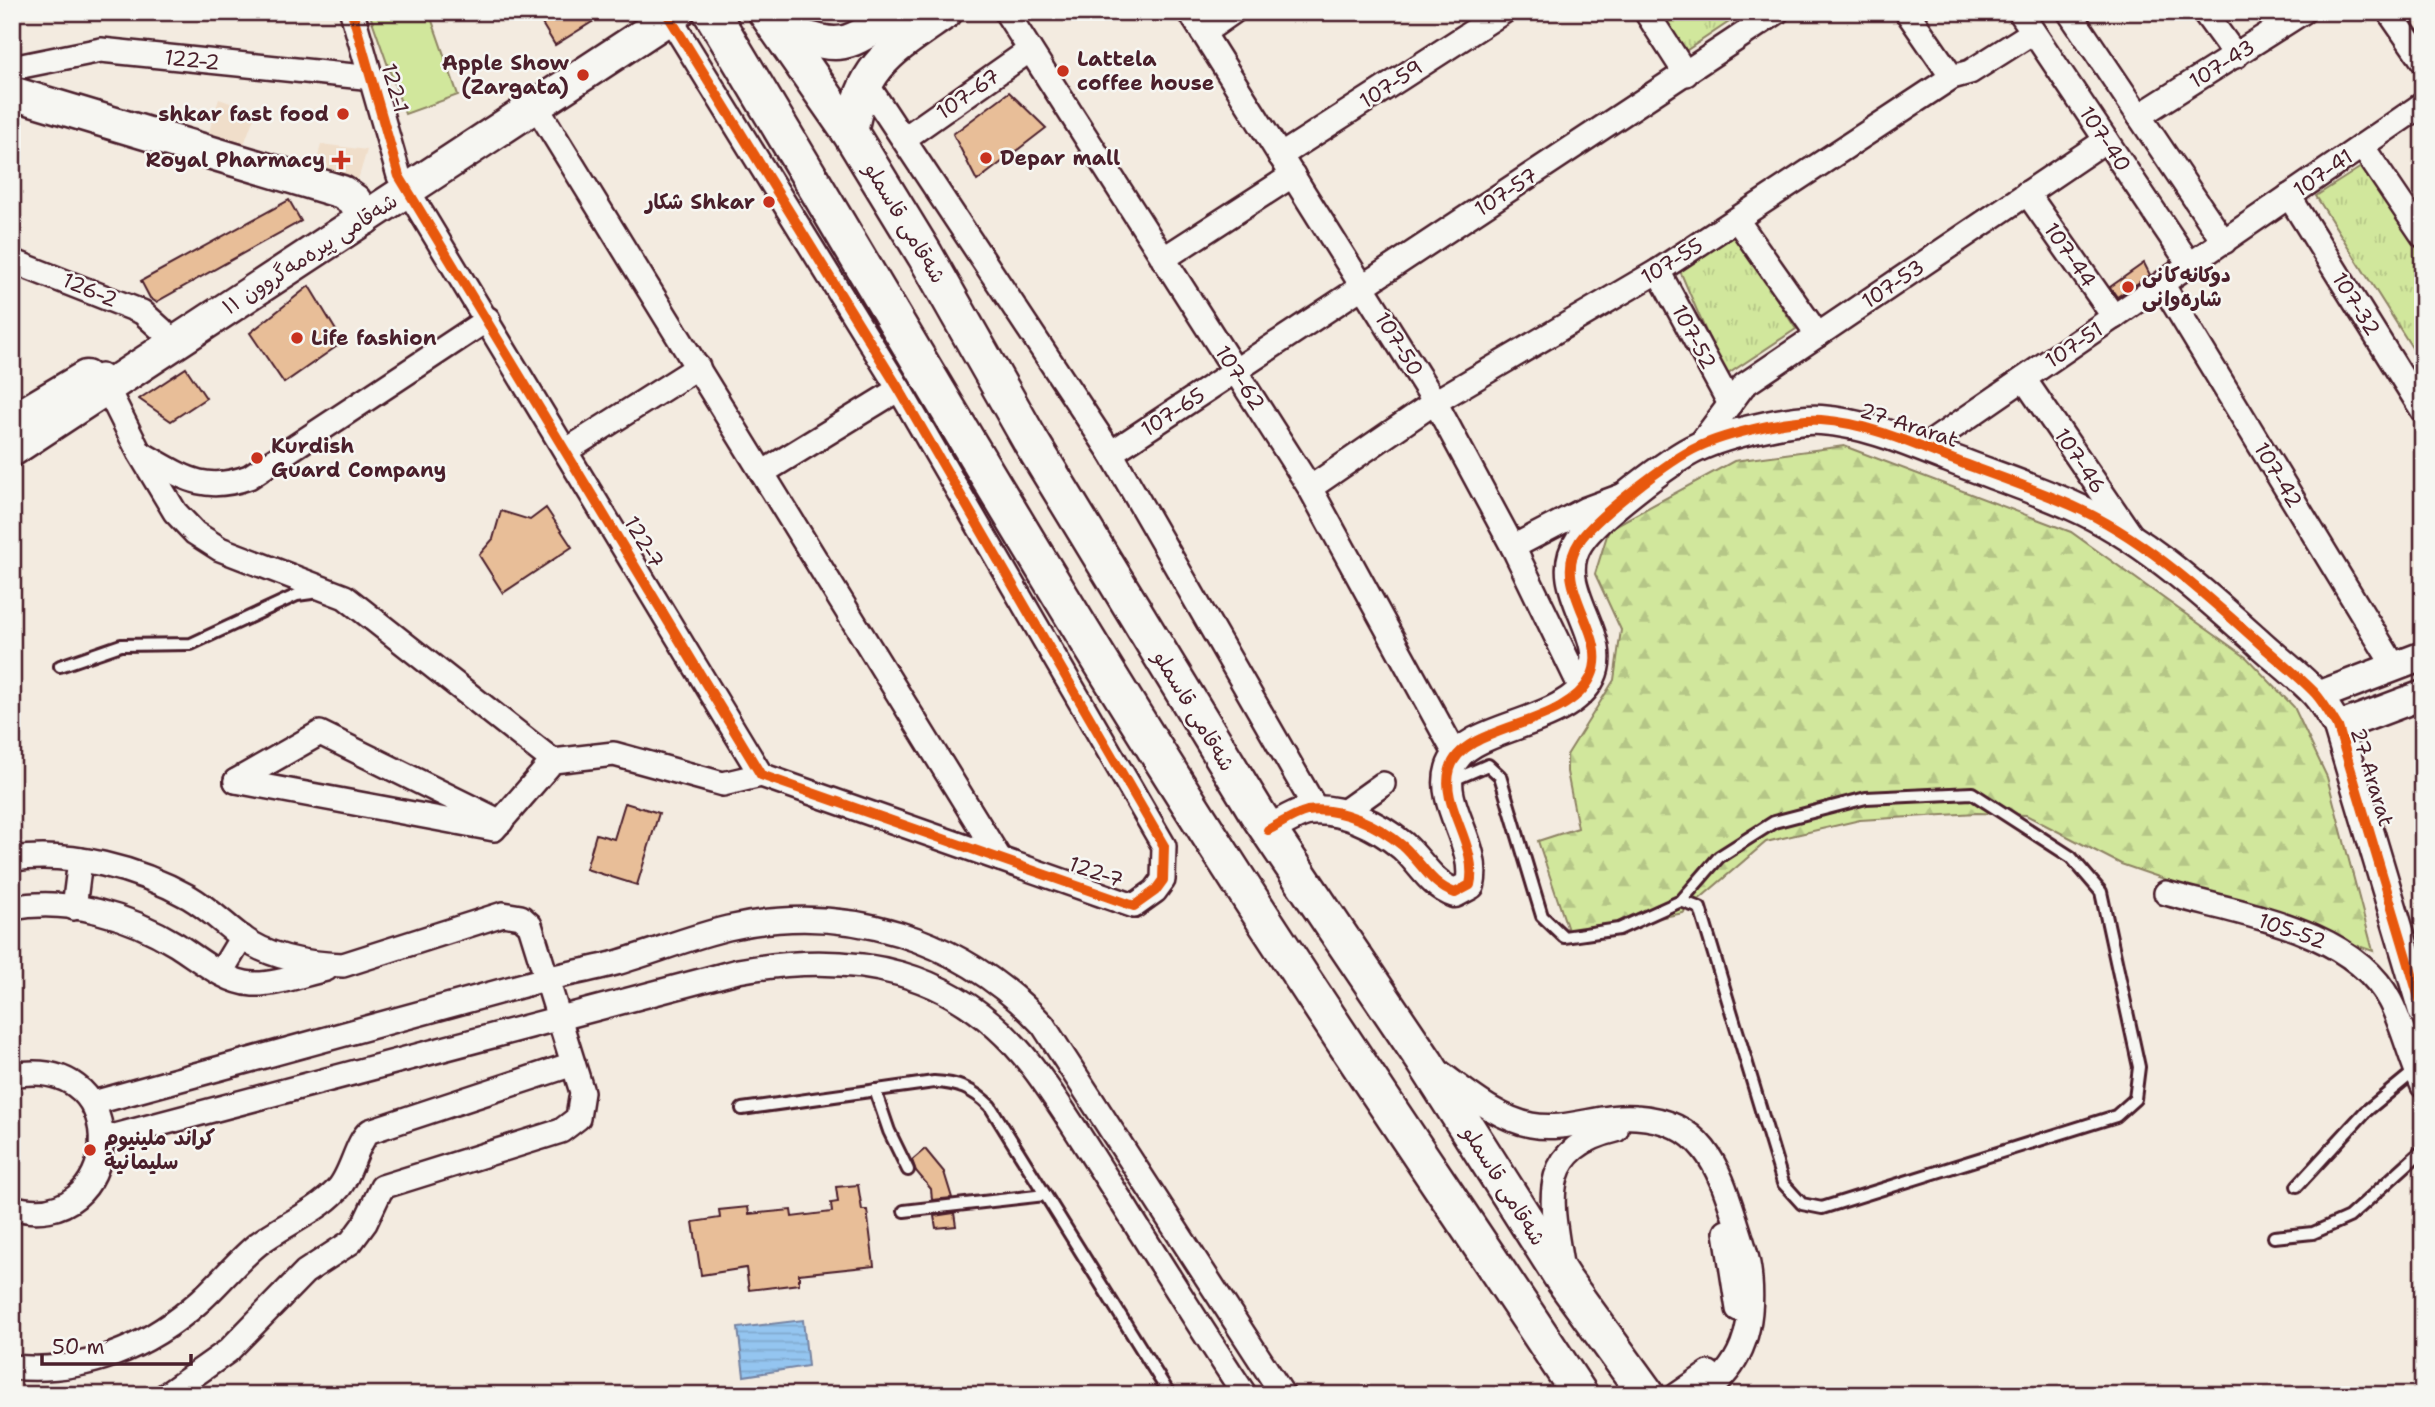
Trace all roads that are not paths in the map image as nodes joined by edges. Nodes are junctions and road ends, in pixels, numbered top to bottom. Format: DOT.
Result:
graph roads {
  1 [pos="352,12"];
  2 [pos="711,12"];
  3 [pos="897,12"];
  4 [pos="946,12"];
  5 [pos="1006,12"];
  6 [pos="1190,12"];
  7 [pos="1233,12"];
  8 [pos="1503,12"];
  9 [pos="1646,12"];
  10 [pos="1907,12"];
  11 [pos="2020,12"];
  12 [pos="2069,12"];
  13 [pos="2204,12"];
  14 [pos="2303,12"];
  15 [pos="2389,12"];
  16 [pos="664,14"];
  17 [pos="1771,14"];
  18 [pos="771,20"];
  19 [pos="2034,32"];
  20 [pos="1203,33"];
  21 [pos="1030,50"];
  22 [pos="2236,56"];
  23 [pos="2423,61"];
  24 [pos="12,68"];
  25 [pos="1686,74"];
  26 [pos="1951,77"];
  27 [pos="373,78"];
  28 [pos="866,83"];
  29 [pos="12,93"];
  30 [pos="2423,104"];
  31 [pos="536,106"];
  32 [pos="12,110"];
  33 [pos="2139,116"];
  34 [pos="851,134"];
  35 [pos="905,138"];
  36 [pos="2106,140"];
  37 [pos="2362,146"];
  38 [pos="1280,156"];
  39 [pos="1293,176"];
  40 [pos="403,183"];
  41 [pos="2027,193"];
  42 [pos="2289,196"];
  43 [pos="354,211"];
  44 [pos="1737,220"];
  45 [pos="904,222"];
  46 [pos="2423,236"];
  47 [pos="2224,242"];
  48 [pos="854,249"];
  49 [pos="925,255"];
  50 [pos="1163,259"];
  51 [pos="12,261"];
  52 [pos="2190,265"];
  53 [pos="1658,271"];
  54 [pos="2162,284"];
  55 [pos="1363,286"];
  56 [pos="877,287"];
  57 [pos="2114,317"];
  58 [pos="488,320"];
  59 [pos="162,330"];
  60 [pos="1818,335"];
  61 [pos="698,368"];
  62 [pos="1235,370"];
  63 [pos="102,379"];
  64 [pos="2024,379"];
  65 [pos="899,389"];
  66 [pos="1435,402"];
  67 [pos="1730,404"];
  68 [pos="2423,411"];
  69 [pos="12,421"];
  70 [pos="1698,447"];
  71 [pos="1923,448"];
  72 [pos="12,450"];
  73 [pos="567,450"];
  74 [pos="139,452"];
  75 [pos="1111,453"];
  76 [pos="762,473"];
  77 [pos="1310,488"];
  78 [pos="1632,493"];
  79 [pos="2137,544"];
  80 [pos="1513,547"];
  81 [pos="345,597"];
  82 [pos="2423,656"];
  83 [pos="60,666"];
  84 [pos="2394,666"];
  85 [pos="1582,690"];
  86 [pos="2423,695"];
  87 [pos="2318,696"];
  88 [pos="2338,727"];
  89 [pos="1457,755"];
  90 [pos="553,761"];
  91 [pos="761,775"];
  92 [pos="1450,782"];
  93 [pos="1383,784"];
  94 [pos="1329,813"];
  95 [pos="501,822"];
  96 [pos="1268,830"];
  97 [pos="12,859"];
  98 [pos="1000,859"];
  99 [pos="80,860"];
  100 [pos="2166,893"];
  101 [pos="1681,901"];
  102 [pos="12,908"];
  103 [pos="74,908"];
  104 [pos="242,937"];
  105 [pos="617,963"];
  106 [pos="343,965"];
  107 [pos="221,972"];
  108 [pos="549,978"];
  109 [pos="510,989"];
  110 [pos="626,999"];
  111 [pos="2423,1011"];
  112 [pos="560,1017"];
  113 [pos="521,1028"];
  114 [pos="1425,1062"];
  115 [pos="573,1064"];
  116 [pos="12,1075"];
  117 [pos="2419,1078"];
  118 [pos="875,1090"];
  119 [pos="93,1103"];
  120 [pos="743,1109"];
  121 [pos="1101,1111"];
  122 [pos="1073,1124"];
  123 [pos="103,1139"];
  124 [pos="2423,1150"];
  125 [pos="356,1158"];
  126 [pos="908,1170"];
  127 [pos="1140,1172"];
  128 [pos="1109,1183"];
  129 [pos="2297,1186"];
  130 [pos="382,1187"];
  131 [pos="1045,1195"];
  132 [pos="12,1207"];
  133 [pos="904,1211"];
  134 [pos="2274,1237"];
  135 [pos="1563,1279"];
  136 [pos="1521,1305"];
  137 [pos="12,1367"];
  138 [pos="1688,1393"];
  139 [pos="166,1395"];
  140 [pos="1170,1395"];
  141 [pos="1245,1395"];
  142 [pos="1283,1395"];
  143 [pos="1555,1395"];
  144 [pos="1580,1395"];
  145 [pos="1647,1395"];
  1 -- 27 [label="street, 122-1"];
  2 -- 48 [label="main road"];
  3 -- 18 [label="main road"];
  4 -- 28 [label="main road"];
  5 -- 21 [label="street, 107-62"];
  6 -- 20 [label="street, 107-50"];
  7 -- 20 [label="street"];
  8 -- 38 [label="street, 107-59"];
  9 -- 25 [label="street"];
  10 -- 26 [label="street"];
  11 -- 19 [label="street, 107-40"];
  12 -- 33 [label="street"];
  13 -- 22 [label="street"];
  14 -- 22 [label="street, 107-43"];
  15 -- 23 [label="street"];
  16 -- 31 [label="main road, شەقامی پیرەمەگروون ١١"];
  16 -- 40 [label="main road, شەقامی پیرەمەگروون ١١"];
  16 -- 65 [label="street, 122-7"];
  17 -- 25 [label="street, 107-57"];
  18 -- 34 [label="main road, شەقامی قاسملو"];
  19 -- 26 [label="street, 107-55"];
  19 -- 36 [label="street, 107-40"];
  20 -- 38 [label="street, 107-50"];
  21 -- 35 [label="street, 107-67"];
  21 -- 50 [label="street, 107-62"];
  22 -- 33 [label="street, 107-43"];
  24 -- 27 [label="street, 122-2"];
  25 -- 55 [label="street, 107-57"];
  26 -- 44 [label="street, 107-55"];
  27 -- 40 [label="street, 122-1"];
  28 -- 34 [label="main road"];
  28 -- 35 [label="street"];
  29 -- 43 [label="main road"];
  30 -- 37 [label="street, 107-41"];
  31 -- 40 [label="main road, شەقامی پیرەمەگروون ١١"];
  31 -- 61 [label="street"];
  32 -- 43 [label="main road"];
  33 -- 47 [label="street"];
  34 -- 45 [label="main road, شەقامی قاسملو"];
  35 -- 75 [label="street"];
  36 -- 41 [label="street, 107-53"];
  36 -- 52 [label="street, 107-40"];
  37 -- 42 [label="street, 107-41"];
  37 -- 46 [label="street"];
  38 -- 39 [label="street, 107-50"];
  39 -- 50 [label="street"];
  39 -- 55 [label="street, 107-50"];
  40 -- 43 [label="main road, شەقامی پیرەمەگروون ١١"];
  40 -- 58 [label="street, 122-7"];
  41 -- 57 [label="street, 107-44"];
  41 -- 60 [label="street, 107-53"];
  42 -- 47 [label="street, 107-41"];
  42 -- 68 [label="street, 107-32"];
  43 -- 59 [label="main road, شەقامی پیرەمەگروون ١١"];
  43 -- 63 [label="main road, شەقامی پیرەمەگروون ١١"];
  44 -- 53 [label="street, 107-55"];
  44 -- 60 [label="street"];
  45 -- 48 [label="main road"];
  45 -- 49 [label="main road, شەقامی قاسملو"];
  47 -- 52 [label="street, 107-51"];
  48 -- 56 [label="main road"];
  49 -- 56 [label="main road"];
  49 -- 96 [label="main road, شەقامی قاسملو"];
  50 -- 62 [label="street, 107-62"];
  51 -- 59 [label="street, 126-2"];
  52 -- 54 [label="street, 107-51"];
  53 -- 66 [label="street, 107-55"];
  53 -- 67 [label="street, 107-52"];
  54 -- 57 [label="street, 107-51"];
  54 -- 84 [label="street, 107-42"];
  55 -- 62 [label="street, 107-57"];
  55 -- 66 [label="street, 107-50"];
  56 -- 136 [label="main road"];
  57 -- 64 [label="street, 107-51"];
  58 -- 73 [label="street, 122-7"];
  58 -- 74 [label="street"];
  59 -- 63 [label="main road, شەقامی پیرەمەگروون ١١"];
  60 -- 67 [label="street, 107-53"];
  61 -- 73 [label="street"];
  61 -- 76 [label="street"];
  62 -- 75 [label="street, 107-65"];
  62 -- 77 [label="street, 107-62"];
  63 -- 69 [label="main road, شەقامی پیرەمەگروون ١١"];
  63 -- 72 [label="main road, شەقامی پیرەمەگروون ١١"];
  63 -- 74 [label="street"];
  64 -- 71 [label="street, 107-51"];
  64 -- 79 [label="street, 107-46"];
  65 -- 76 [label="street"];
  65 -- 98 [label="street, 122-7"];
  66 -- 77 [label="street, 107-55"];
  66 -- 80 [label="street, 107-50"];
  67 -- 70 [label="street, 107-53"];
  70 -- 71 [label="street, 27 Ararat"];
  70 -- 78 [label="street, 27 Ararat"];
  71 -- 79 [label="street, 27 Ararat"];
  73 -- 91 [label="street, 122-7"];
  74 -- 81 [label="street"];
  75 -- 94 [label="street"];
  76 -- 98 [label="street"];
  77 -- 89 [label="street, 107-62"];
  78 -- 80 [label="street"];
  78 -- 85 [label="street, 27 Ararat"];
  79 -- 87 [label="street, 27 Ararat"];
  80 -- 85 [label="street, 107-50"];
  81 -- 83 [label="lane"];
  81 -- 90 [label="street"];
  82 -- 84 [label="street"];
  84 -- 87 [label="street"];
  85 -- 89 [label="street"];
  86 -- 88 [label="street"];
  87 -- 88 [label="street, 27 Ararat"];
  88 -- 111 [label="street, 27 Ararat"];
  89 -- 92 [label="street"];
  90 -- 91 [label="street"];
  90 -- 95 [label="street"];
  91 -- 98 [label="street, 122-7"];
  92 -- 94 [label="street"];
  92 -- 101 [label="lane"];
  93 -- 94 [label="street"];
  94 -- 96 [label="street"];
  95 -- 95 [label="street"];
  96 -- 114 [label="main road, شەقامی قاسملو"];
  97 -- 99 [label="street"];
  99 -- 103 [label="street"];
  99 -- 104 [label="street"];
  100 -- 117 [label="street, 105-52"];
  101 -- 101 [label="lane"];
  102 -- 103 [label="street"];
  103 -- 107 [label="street"];
  104 -- 106 [label="street"];
  104 -- 107 [label="street"];
  105 -- 108 [label="street"];
  105 -- 110 [label="street"];
  105 -- 121 [label="street"];
  106 -- 107 [label="street"];
  106 -- 108 [label="street"];
  108 -- 109 [label="street"];
  108 -- 112 [label="street"];
  109 -- 113 [label="street"];
  109 -- 119 [label="street"];
  110 -- 112 [label="street"];
  110 -- 122 [label="street"];
  112 -- 113 [label="street"];
  112 -- 115 [label="street"];
  113 -- 123 [label="street"];
  114 -- 135 [label="main road, شەقامی قاسملو"];
  114 -- 138 [label="street"];
  115 -- 125 [label="street"];
  115 -- 130 [label="street"];
  116 -- 119 [label="street"];
  117 -- 129 [label="lane"];
  118 -- 120 [label="lane"];
  118 -- 126 [label="lane"];
  118 -- 131 [label="lane"];
  119 -- 123 [label="street"];
  121 -- 122 [label="street"];
  121 -- 127 [label="street"];
  122 -- 128 [label="street"];
  123 -- 132 [label="street"];
  124 -- 134 [label="lane"];
  125 -- 130 [label="street"];
  125 -- 137 [label="street"];
  127 -- 128 [label="street"];
  127 -- 142 [label="street"];
  128 -- 141 [label="street"];
  130 -- 139 [label="street"];
  131 -- 133 [label="lane"];
  131 -- 140 [label="lane"];
  135 -- 138 [label="street"];
  135 -- 145 [label="main road, شەقامی قاسملو"];
  136 -- 143 [label="main road"];
  136 -- 144 [label="main road"];
}
